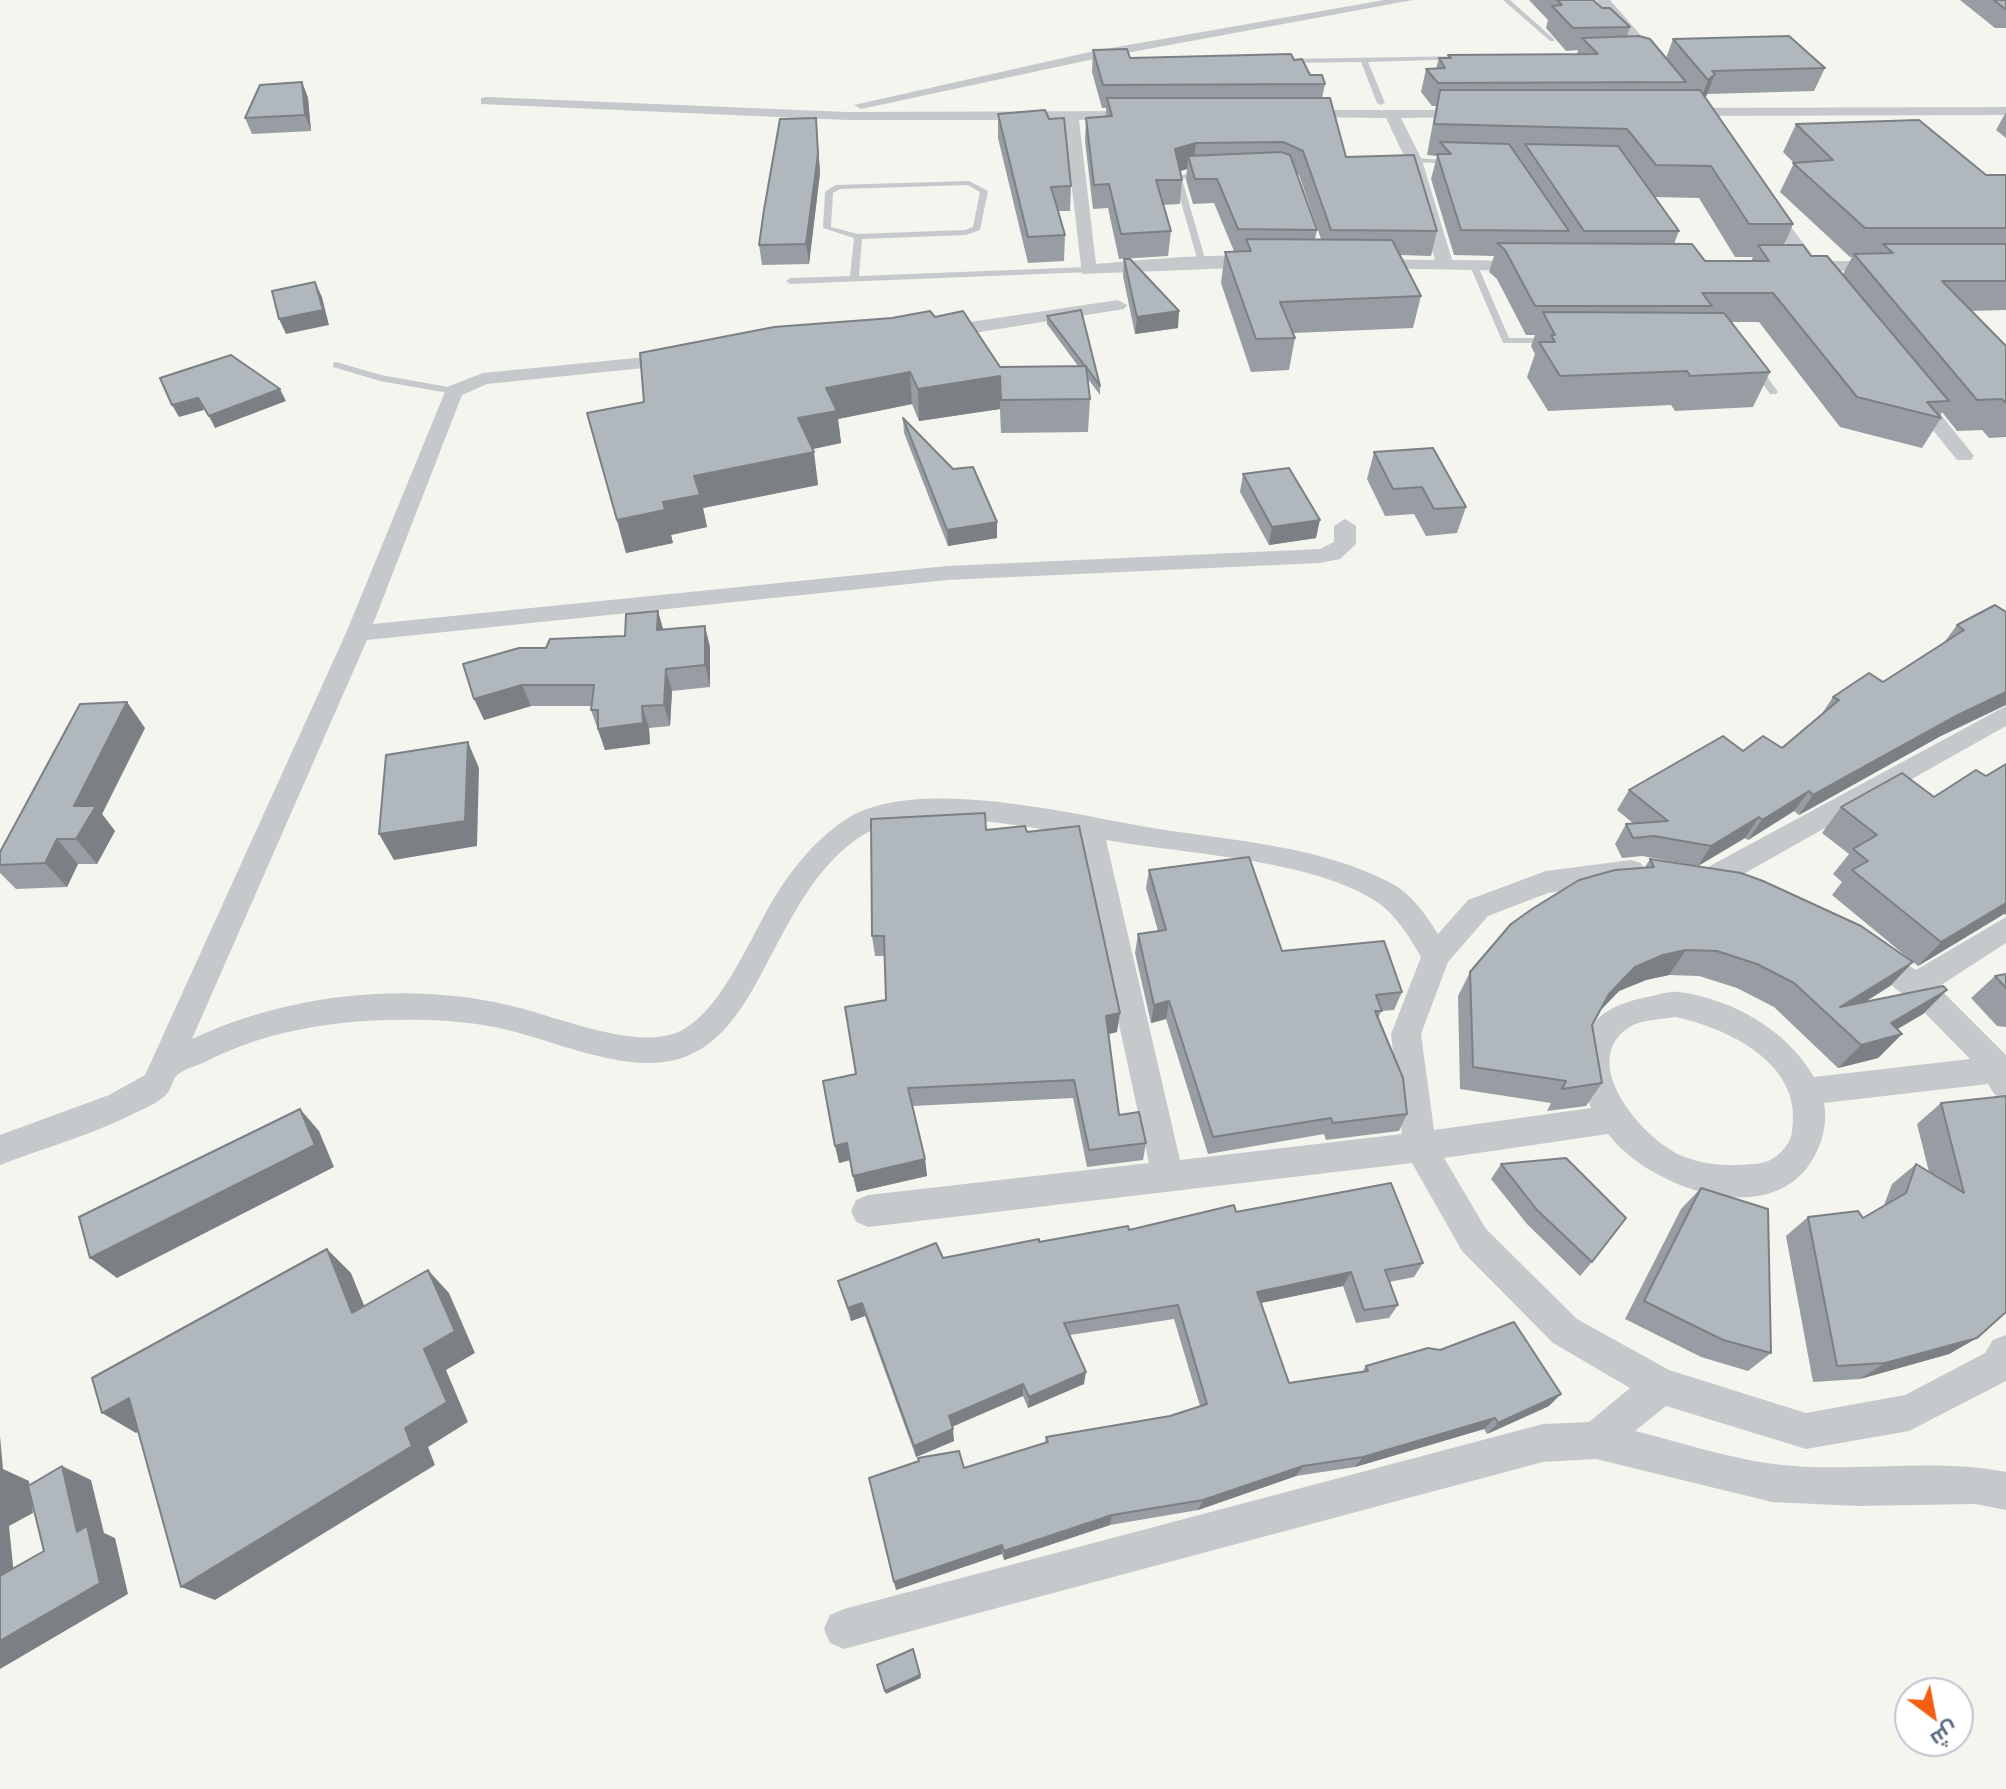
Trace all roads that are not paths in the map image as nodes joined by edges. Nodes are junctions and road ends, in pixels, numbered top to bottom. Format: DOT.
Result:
graph roads {
  1 [pos="1406,0"];
  2 [pos="1506,0"];
  3 [pos="1603,0"];
  4 [pos="1552,40"];
  5 [pos="1476,58"];
  6 [pos="1364,60"];
  7 [pos="1274,61"];
  8 [pos="1684,96"];
  9 [pos="486,101"];
  10 [pos="2006,102"];
  11 [pos="1386,108"];
  12 [pos="1486,108"];
  13 [pos="1662,108"];
  14 [pos="1282,109"];
  15 [pos="2006,111"];
  16 [pos="847,116"];
  17 [pos="912,116"];
  18 [pos="1071,116"];
  19 [pos="1714,135"];
  20 [pos="1414,160"];
  21 [pos="1461,162"];
  22 [pos="1221,171"];
  23 [pos="1757,194"];
  24 [pos="858,237"];
  25 [pos="1202,262"];
  26 [pos="1277,263"];
  27 [pos="1352,263"];
  28 [pos="1445,265"];
  29 [pos="1901,265"];
  30 [pos="1474,266"];
  31 [pos="1545,266"];
  32 [pos="1780,266"];
  33 [pos="1811,266"];
  34 [pos="1088,270"];
  35 [pos="854,280"];
  36 [pos="790,281"];
  37 [pos="1830,290"];
  38 [pos="1118,305"];
  39 [pos="911,337"];
  40 [pos="1568,341"];
  41 [pos="1747,354"];
  42 [pos="706,358"];
  43 [pos="336,365"];
  44 [pos="1906,385"];
  45 [pos="454,391"];
  46 [pos="1773,392"];
  47 [pos="1964,456"];
  48 [pos="1345,526"];
  49 [pos="358,633"];
  50 [pos="2006,715"];
  51 [pos="1090,828"];
  52 [pos="1680,877"];
  53 [pos="1745,892"];
  54 [pos="2006,928"];
  55 [pos="1842,934"];
  56 [pos="1436,956"];
  57 [pos="1917,985"];
  58 [pos="166,1066"];
  59 [pos="2003,1074"];
  60 [pos="1804,1092"];
  61 [pos="1612,1119"];
  62 [pos="1420,1147"];
  63 [pos="0,1150"];
  64 [pos="1168,1177"];
  65 [pos="868,1211"];
  66 [pos="2006,1353"];
  67 [pos="1661,1386"];
  68 [pos="1596,1440"];
  69 [pos="2006,1491"];
  70 [pos="844,1629"];
  1 -- 16 [label="street"];
  2 -- 4 [label="lane"];
  3 -- 8 [label="street"];
  5 -- 6 [label="lane"];
  6 -- 7 [label="lane"];
  6 -- 11 [label="lane"];
  8 -- 10 [label="street"];
  8 -- 13 [label="street"];
  8 -- 15 [label="street"];
  8 -- 19 [label="street"];
  9 -- 16 [label="street"];
  11 -- 12 [label="street"];
  11 -- 14 [label="street"];
  11 -- 20 [label="street"];
  16 -- 17 [label="street"];
  17 -- 18 [label="street"];
  17 -- 18 [label="street"];
  18 -- 34 [label="street"];
  20 -- 21 [label="lane"];
  20 -- 28 [label="street"];
  22 -- 25 [label="lane"];
  23 -- 33 [label="street"];
  24 -- 24 [label="lane"];
  24 -- 35 [label="lane"];
  25 -- 26 [label="street"];
  25 -- 34 [label="street"];
  27 -- 28 [label="street"];
  28 -- 30 [label="street"];
  29 -- 33 [label="street"];
  30 -- 31 [label="street"];
  30 -- 40 [label="lane"];
  32 -- 33 [label="street"];
  33 -- 37 [label="street"];
  34 -- 35 [label="lane"];
  35 -- 36 [label="lane"];
  38 -- 39 [label="street"];
  41 -- 46 [label="lane"];
  42 -- 45 [label="street"];
  43 -- 45 [label="lane"];
  44 -- 47 [label="street"];
  45 -- 49 [label="street"];
  48 -- 49 [label="street"];
  49 -- 58 [label="street"];
  50 -- 52 [label="street"];
  51 -- 56 [label="street"];
  51 -- 58 [label="street"];
  51 -- 64 [label="street"];
  52 -- 53 [label="street"];
  52 -- 56 [label="street"];
  54 -- 57 [label="street"];
  55 -- 57 [label="street"];
  56 -- 62 [label="street"];
  57 -- 59 [label="street"];
  58 -- 63 [label="street"];
  59 -- 60 [label="street"];
  60 -- 61 [label="street"];
  60 -- 61 [label="street"];
  61 -- 62 [label="street"];
  62 -- 64 [label="street"];
  62 -- 67 [label="street"];
  64 -- 65 [label="street"];
  66 -- 67 [label="street"];
  67 -- 68 [label="street"];
  68 -- 69 [label="street"];
  68 -- 70 [label="street"];
}
